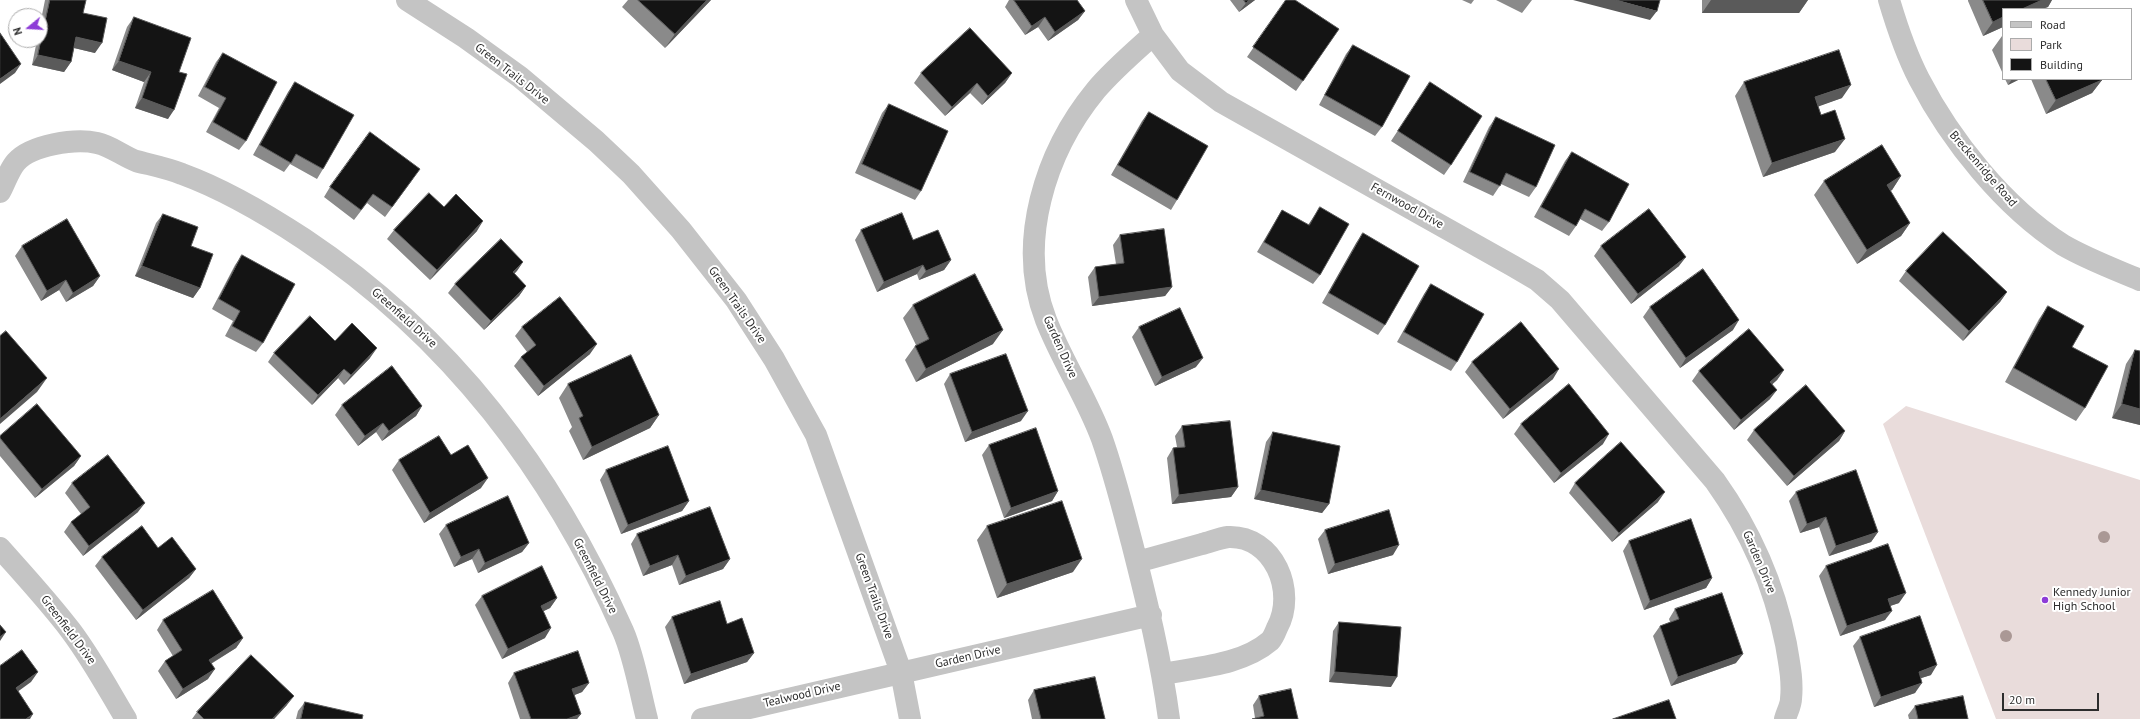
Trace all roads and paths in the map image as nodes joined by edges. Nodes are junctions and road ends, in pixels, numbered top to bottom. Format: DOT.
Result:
graph roads {
  1 [pos="407,0"];
  2 [pos="1136,0"];
  3 [pos="1889,0"];
  4 [pos="1152,35"];
  5 [pos="0,192"];
  6 [pos="2140,280"];
  7 [pos="1669,427"];
  8 [pos="0,548"];
  9 [pos="1137,562"];
  10 [pos="1151,615"];
  11 [pos="901,672"];
  12 [pos="1163,674"];
  13 [pos="126,719"];
  14 [pos="647,719"];
  15 [pos="702,719"];
  16 [pos="910,719"];
  17 [pos="1169,719"];
  18 [pos="1786,719"];
  1 -- 11 [label="street, Green Trails Drive"];
  2 -- 4 [label="street, Fernwood Drive"];
  3 -- 6 [label="street, Breckenridge Road"];
  4 -- 7 [label="street, Fernwood Drive"];
  4 -- 9 [label="street, Garden Drive"];
  5 -- 14 [label="street, Greenfield Drive"];
  7 -- 18 [label="street, Garden Drive"];
  8 -- 13 [label="street, Greenfield Drive"];
  9 -- 10 [label="street, Garden Drive"];
  9 -- 12 [label="street"];
  10 -- 11 [label="street, Garden Drive"];
  10 -- 12 [label="street, Garden Drive"];
  11 -- 15 [label="street, Tealwood Drive"];
  11 -- 16 [label="street, Green Trails Drive"];
  12 -- 17 [label="street, Garden Drive"];
}
